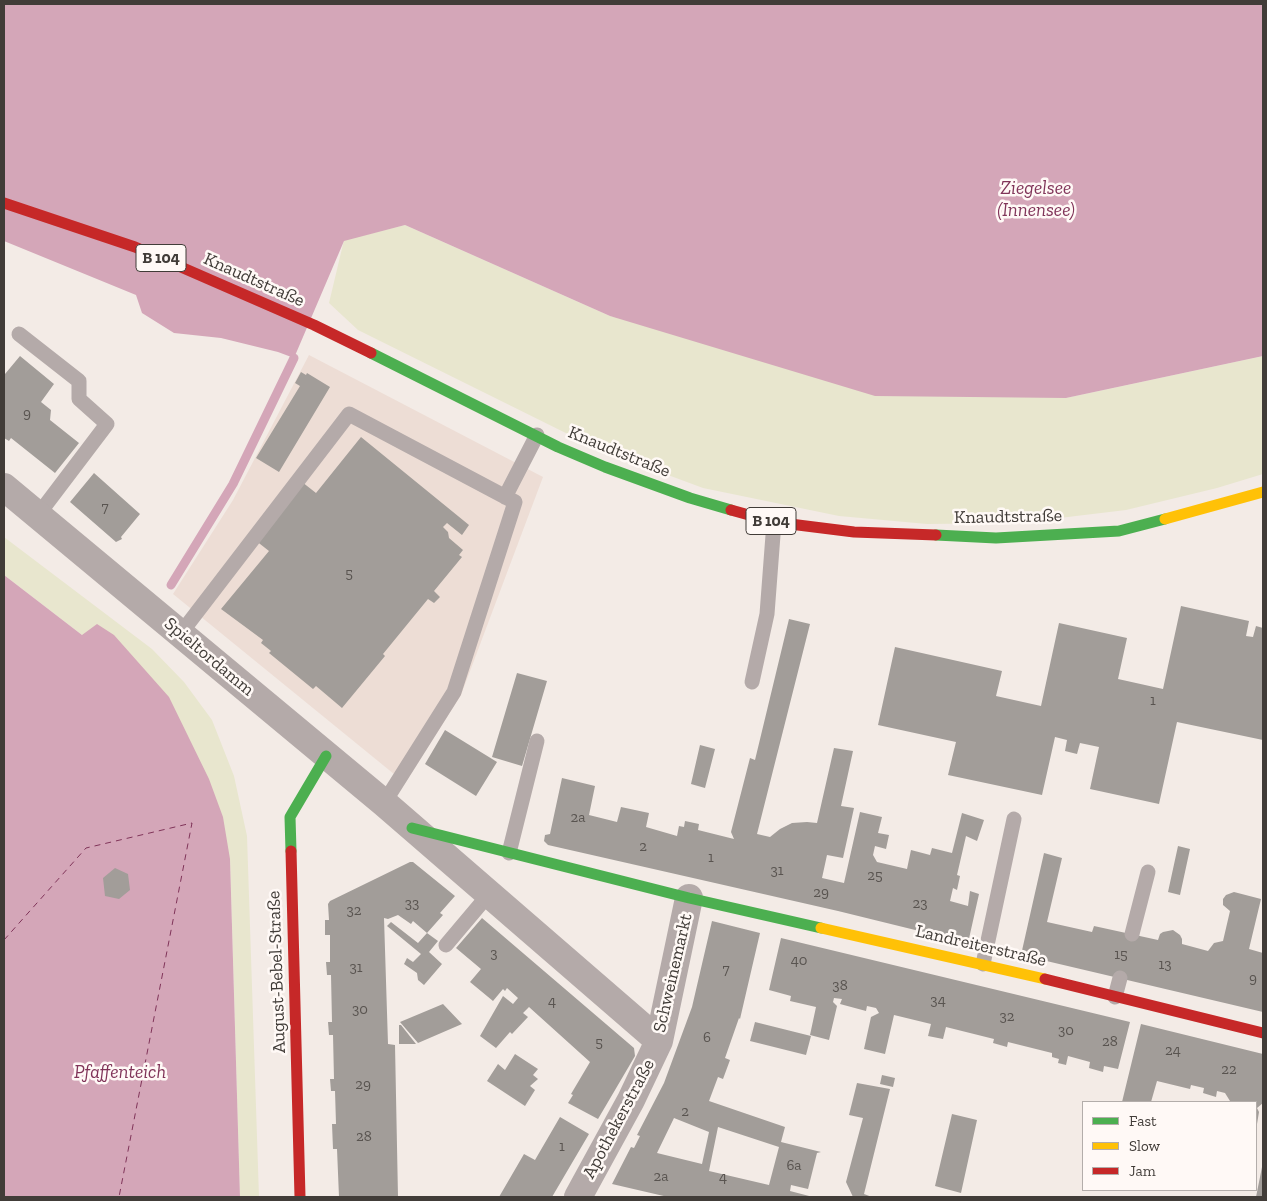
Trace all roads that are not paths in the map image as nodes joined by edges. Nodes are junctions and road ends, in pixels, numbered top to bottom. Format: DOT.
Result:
graph roads {
  1 [pos="4,203"];
  2 [pos="18,334"];
  3 [pos="536,435"];
  4 [pos="4,487"];
  5 [pos="1263,492"];
  6 [pos="505,497"];
  7 [pos="38,515"];
  8 [pos="774,522"];
  9 [pos="181,633"];
  10 [pos="752,682"];
  11 [pos="537,741"];
  12 [pos="326,756"];
  13 [pos="384,803"];
  14 [pos="1014,819"];
  15 [pos="412,828"];
  16 [pos="509,853"];
  17 [pos="1148,872"];
  18 [pos="489,894"];
  19 [pos="689,898"];
  20 [pos="1132,934"];
  21 [pos="446,946"];
  22 [pos="984,964"];
  23 [pos="1120,978"];
  24 [pos="1115,997"];
  25 [pos="1263,1032"];
  26 [pos="659,1041"];
  27 [pos="300,1197"];
  28 [pos="578,1197"];
  1 -- 3 [label="street, Knaudtstraße / B 104"];
  2 -- 7 [label="lane"];
  3 -- 6 [label="lane"];
  3 -- 8 [label="street, Knaudtstraße / B 104"];
  4 -- 7 [label="street, Spieltordamm"];
  5 -- 8 [label="street, Knaudtstraße / B 104"];
  6 -- 9 [label="lane"];
  6 -- 13 [label="lane"];
  7 -- 9 [label="street, Spieltordamm"];
  8 -- 10 [label="lane"];
  9 -- 12 [label="street, Spieltordamm"];
  11 -- 16 [label="lane"];
  12 -- 13 [label="street, Spieltordamm"];
  12 -- 27 [label="street, August-Bebel-Straße"];
  13 -- 15 [label="street, Spieltordamm"];
  14 -- 22 [label="lane"];
  15 -- 16 [label="street, Schweinemarkt"];
  15 -- 18 [label="street, Schweinemarkt"];
  16 -- 19 [label="street, Schweinemarkt"];
  17 -- 20 [label="lane"];
  18 -- 21 [label="lane"];
  18 -- 26 [label="street, Schweinemarkt"];
  19 -- 22 [label="street, Landreiterstraße"];
  19 -- 26 [label="street, Schweinemarkt"];
  22 -- 24 [label="street, Landreiterstraße"];
  23 -- 24 [label="lane"];
  24 -- 25 [label="street, Landreiterstraße"];
  26 -- 28 [label="street, Apothekerstraße"];
}
